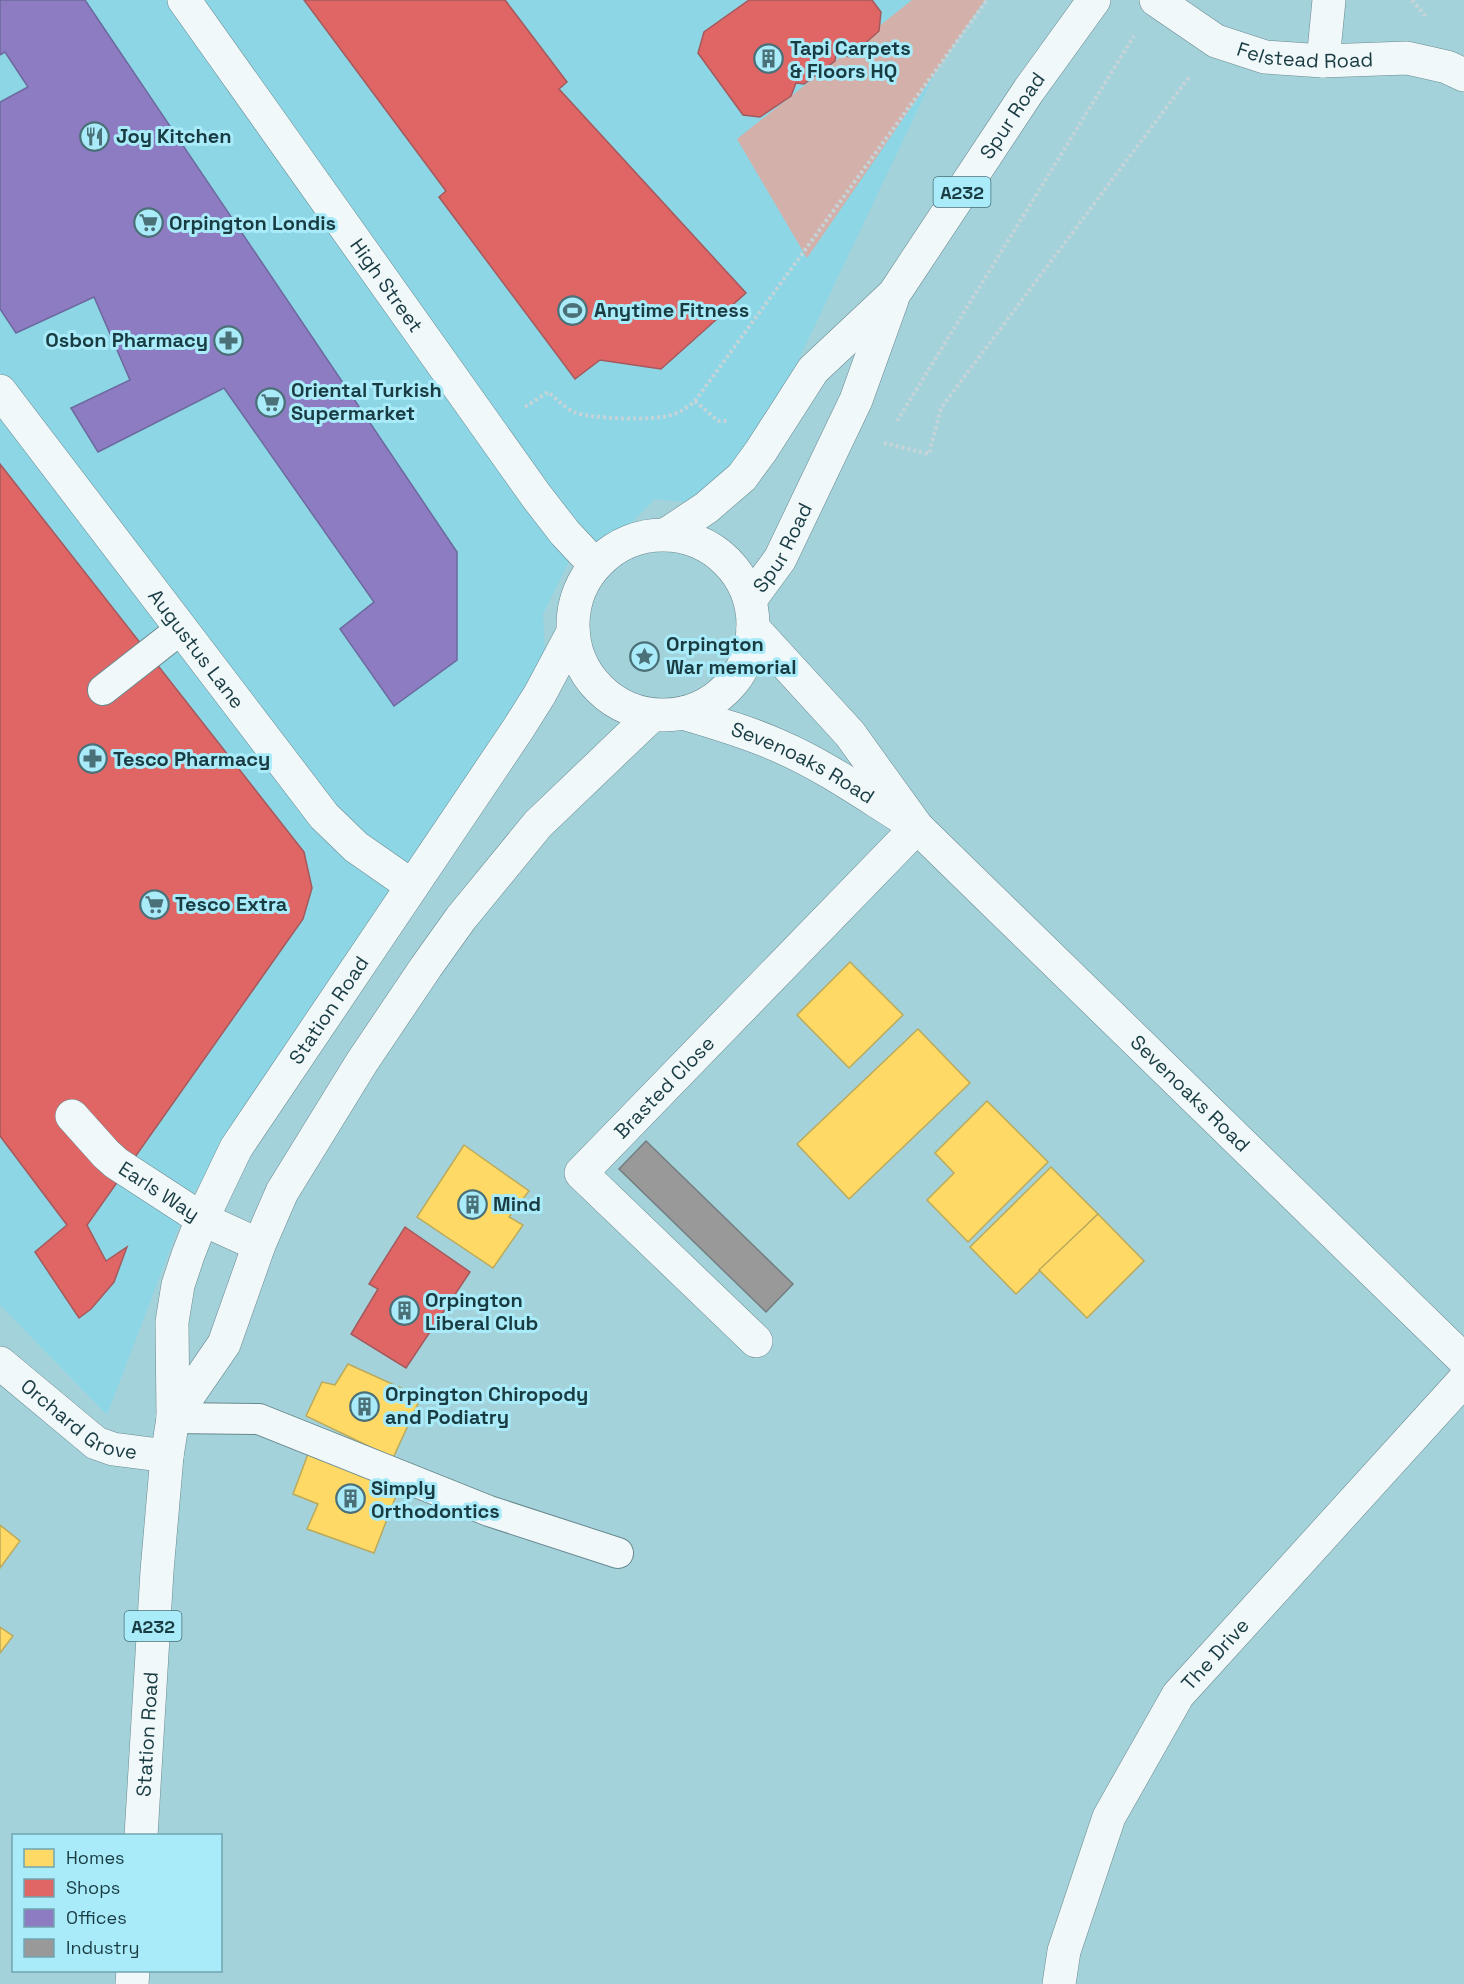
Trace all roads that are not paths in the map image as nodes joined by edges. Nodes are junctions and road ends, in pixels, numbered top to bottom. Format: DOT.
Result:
graph roads {
  1 [pos="184,0"];
  2 [pos="1094,0"];
  3 [pos="1156,0"];
  4 [pos="1329,0"];
  5 [pos="1323,61"];
  6 [pos="1464,75"];
  7 [pos="894,294"];
  8 [pos="0,391"];
  9 [pos="667,534"];
  10 [pos="595,565"];
  11 [pos="752,614"];
  12 [pos="182,629"];
  13 [pos="573,632"];
  14 [pos="102,690"];
  15 [pos="668,714"];
  16 [pos="917,827"];
  17 [pos="412,886"];
  18 [pos="72,1116"];
  19 [pos="202,1219"];
  20 [pos="260,1245"];
  21 [pos="756,1341"];
  22 [pos="1464,1360"];
  23 [pos="0,1363"];
  24 [pos="1464,1380"];
  25 [pos="173,1418"];
  26 [pos="167,1456"];
  27 [pos="618,1552"];
  28 [pos="141,1834"];
  29 [pos="1059,1984"];
  1 -- 10 [label="main road, High Street"];
  2 -- 7 [label="main road, Spur Road / A232"];
  3 -- 5 [label="main road, Felstead Road"];
  4 -- 5 [label="main road"];
  5 -- 6 [label="main road, Felstead Road"];
  7 -- 9 [label="main road, Spur Road"];
  7 -- 11 [label="main road, Spur Road"];
  8 -- 12 [label="main road, Augustus Lane"];
  9 -- 10 [label="main road"];
  9 -- 11 [label="main road"];
  10 -- 13 [label="main road"];
  11 -- 15 [label="main road"];
  11 -- 16 [label="main road, Sevenoaks Road"];
  12 -- 14 [label="lane"];
  12 -- 17 [label="main road, Augustus Lane"];
  13 -- 15 [label="main road"];
  13 -- 17 [label="main road, Station Road"];
  15 -- 16 [label="main road, Sevenoaks Road"];
  15 -- 20 [label="main road, Station Road"];
  16 -- 21 [label="main road, Brasted Close"];
  16 -- 22 [label="main road, Sevenoaks Road"];
  17 -- 19 [label="main road, Station Road"];
  18 -- 19 [label="main road, Earls Way"];
  19 -- 20 [label="main road, Earls Way"];
  19 -- 25 [label="main road, Station Road"];
  20 -- 25 [label="main road, Station Road"];
  23 -- 26 [label="main road, Orchard Grove"];
  24 -- 29 [label="main road, The Drive"];
  25 -- 26 [label="main road, Station Road / A232"];
  25 -- 27 [label="lane"];
  26 -- 28 [label="main road, Station Road / A232"];
}
